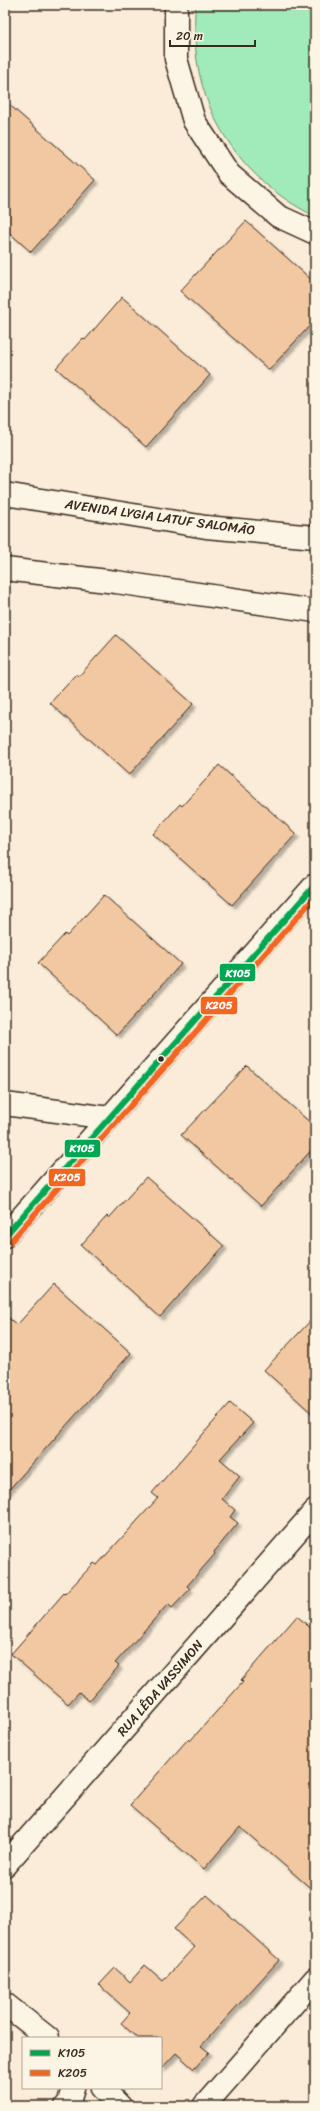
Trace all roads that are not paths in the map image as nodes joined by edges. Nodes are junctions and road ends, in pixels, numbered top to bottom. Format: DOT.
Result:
graph roads {
  1 [pos="176,5"];
  2 [pos="315,233"];
  3 [pos="5,494"];
  4 [pos="315,537"];
  5 [pos="5,569"];
  6 [pos="315,610"];
  7 [pos="315,885"];
  8 [pos="5,1104"];
  9 [pos="109,1118"];
  10 [pos="5,1236"];
  11 [pos="315,1511"];
  12 [pos="5,1865"];
  13 [pos="315,1979"];
  14 [pos="5,2004"];
  15 [pos="47,2037"];
  16 [pos="73,2089"];
  17 [pos="103,2089"];
  18 [pos="66,2106"];
  19 [pos="120,2106"];
  20 [pos="204,2106"];
  1 -- 2 [label="street"];
  3 -- 4 [label="street, AVENIDA LYGIA LATUF SALOMÃO"];
  5 -- 6 [label="street"];
  7 -- 9 [label="street"];
  8 -- 9 [label="street"];
  9 -- 10 [label="street"];
  11 -- 12 [label="street, RUA LÊDA VASSIMON"];
  13 -- 20 [label="street"];
  14 -- 15 [label="street"];
  16 -- 18 [label="street"];
  17 -- 19 [label="street"];
}
